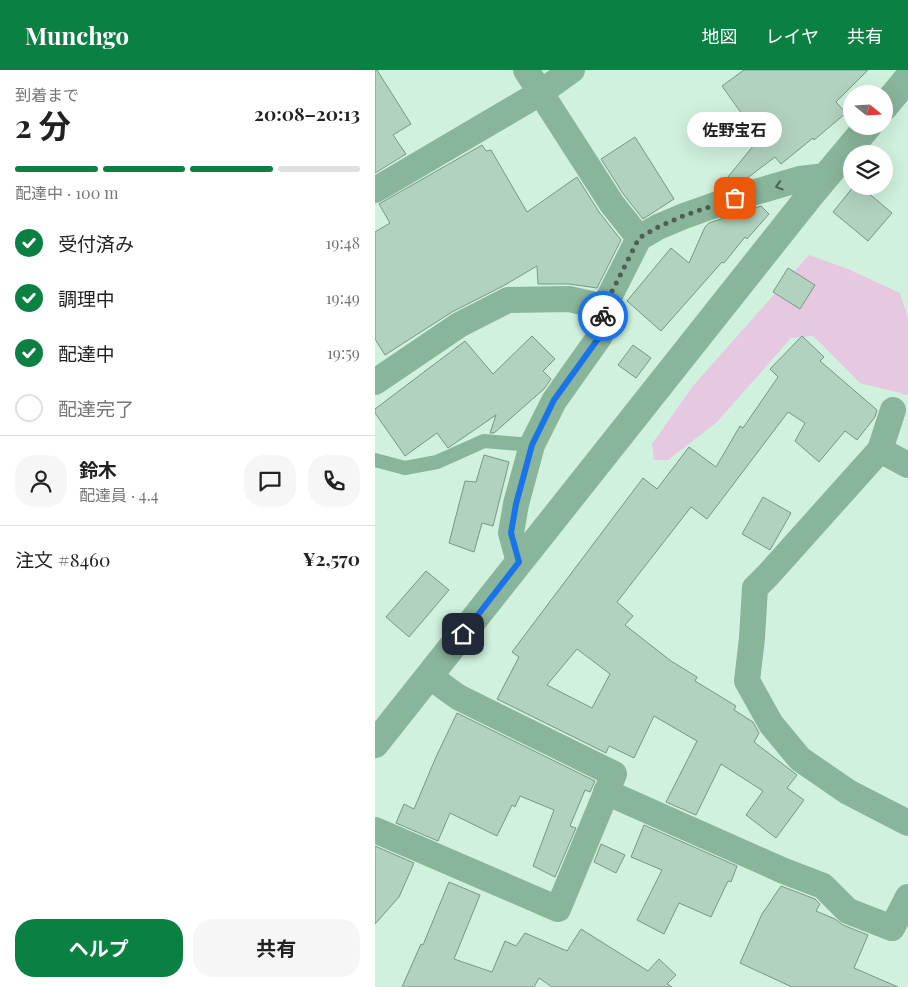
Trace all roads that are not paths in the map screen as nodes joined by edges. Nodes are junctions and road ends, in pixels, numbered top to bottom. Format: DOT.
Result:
graph roads {
  1 [pos="526,70"];
  2 [pos="572,70"];
  3 [pos="908,78"];
  4 [pos="541,93"];
  5 [pos="893,96"];
  6 [pos="860,135"];
  7 [pos="826,176"];
  8 [pos="375,190"];
  9 [pos="639,238"];
  10 [pos="604,307"];
  11 [pos="375,382"];
  12 [pos="893,410"];
  13 [pos="532,445"];
  14 [pos="880,450"];
  15 [pos="375,460"];
  16 [pos="908,465"];
  17 [pos="519,562"];
  18 [pos="429,676"];
  19 [pos="375,744"];
  20 [pos="606,792"];
  21 [pos="908,823"];
  22 [pos="375,830"];
  23 [pos="908,897"];
  1 -- 4 [label="street"];
  2 -- 4 [label="street"];
  3 -- 5 [label="street"];
  4 -- 8 [label="street"];
  4 -- 9 [label="street"];
  6 -- 7 [label="street"];
  7 -- 9 [label="street, one-way"];
  7 -- 17 [label="street"];
  9 -- 10 [label="street"];
  10 -- 11 [label="street"];
  10 -- 13 [label="street"];
  12 -- 14 [label="street"];
  13 -- 15 [label="lane"];
  13 -- 17 [label="street"];
  14 -- 16 [label="street"];
  14 -- 21 [label="street"];
  17 -- 18 [label="street"];
  18 -- 19 [label="street"];
  18 -- 20 [label="street"];
  20 -- 22 [label="street"];
  20 -- 23 [label="street"];
}
